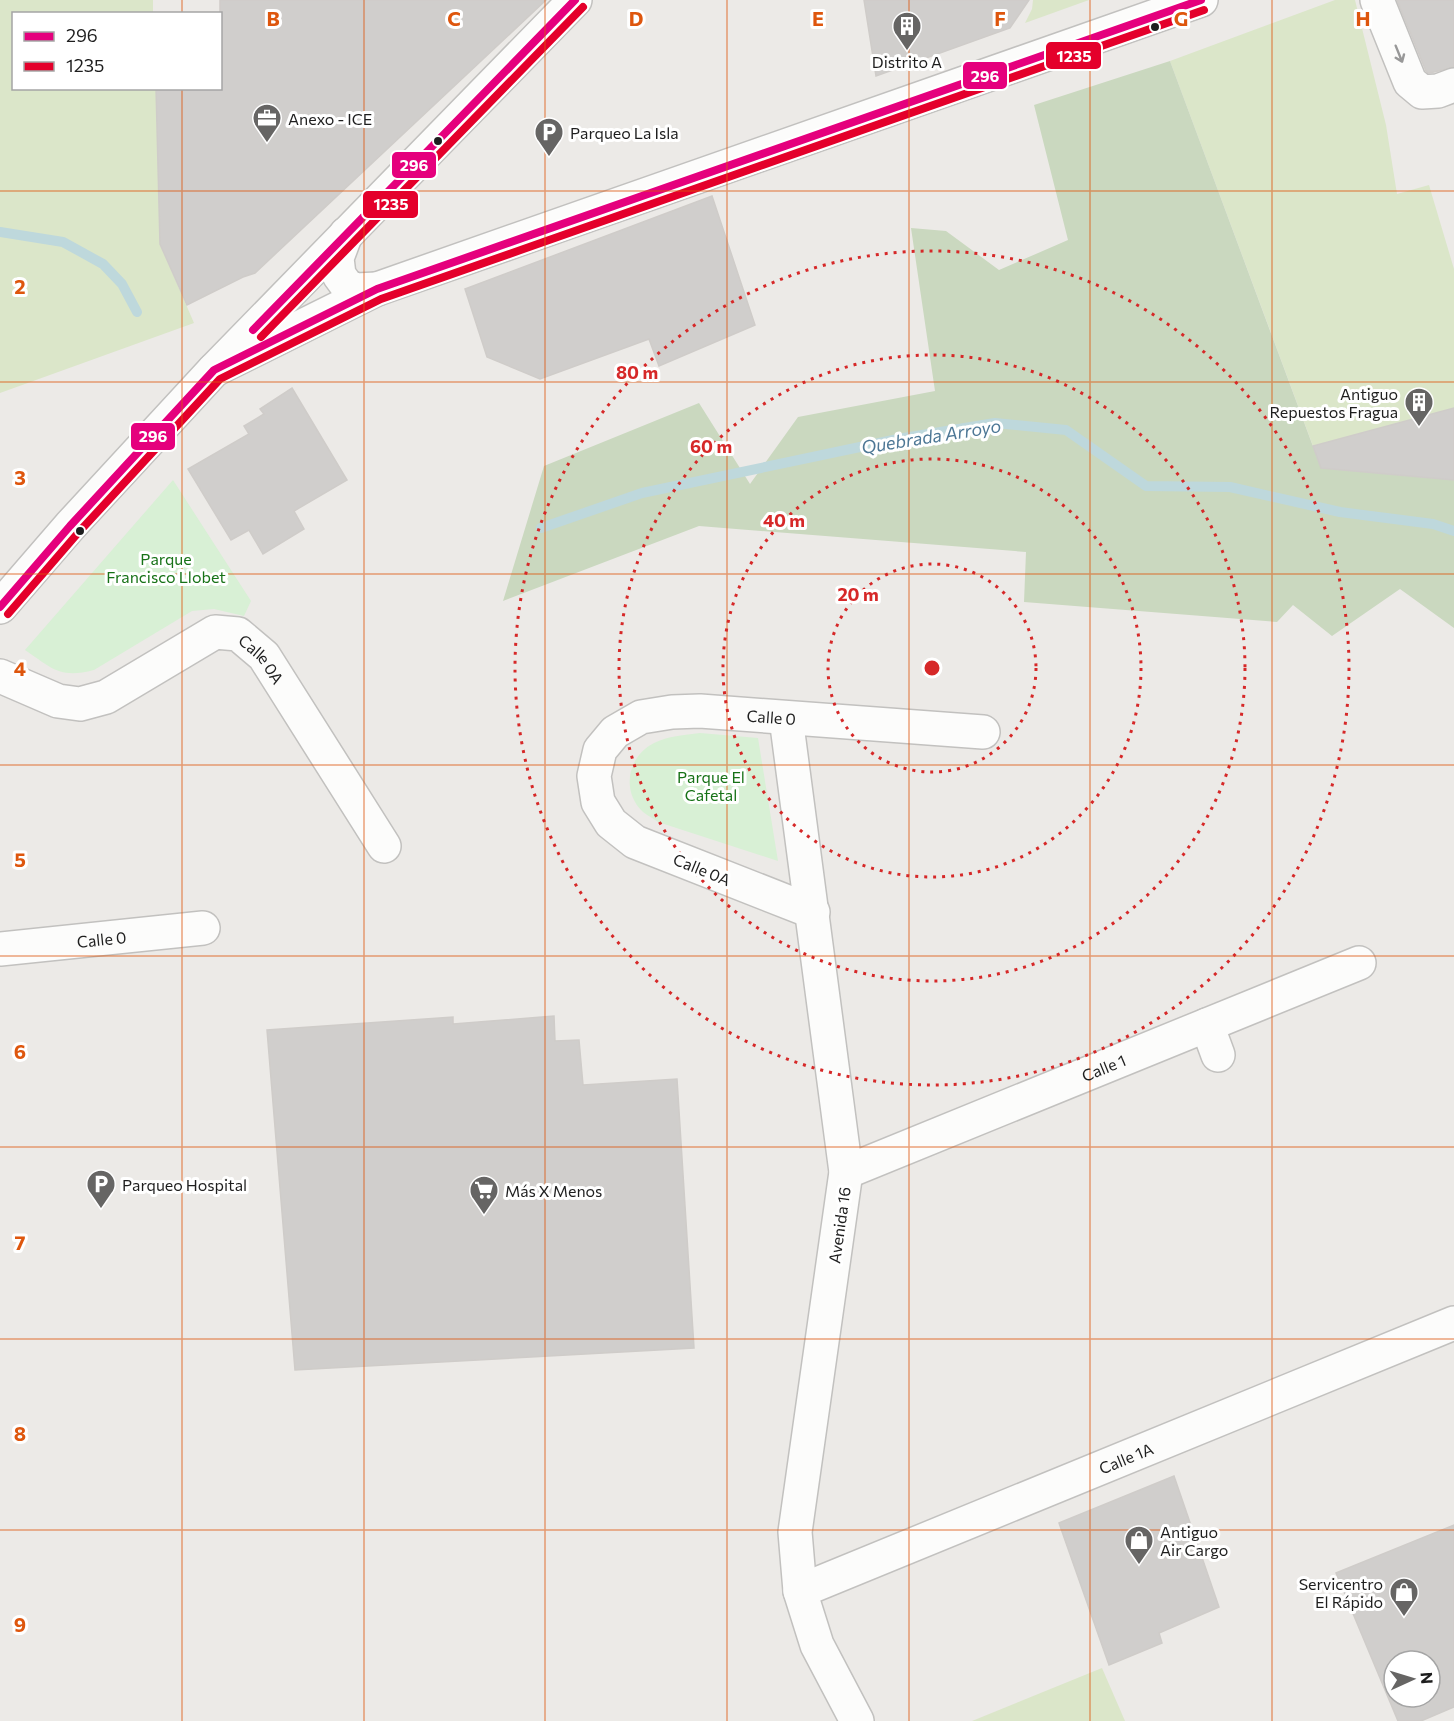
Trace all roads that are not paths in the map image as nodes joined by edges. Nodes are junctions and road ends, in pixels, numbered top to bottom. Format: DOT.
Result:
graph roads {
  1 [pos="575,0"];
  2 [pos="1201,0"];
  3 [pos="1381,1"];
  4 [pos="1454,85"];
  5 [pos="346,234"];
  6 [pos="377,289"];
  7 [pos="214,370"];
  8 [pos="0,607"];
  9 [pos="0,676"];
  10 [pos="786,718"];
  11 [pos="983,732"];
  12 [pos="594,776"];
  13 [pos="384,846"];
  14 [pos="813,912"];
  15 [pos="203,928"];
  16 [pos="0,949"];
  17 [pos="1359,963"];
  18 [pos="846,1172"];
  19 [pos="1454,1323"];
  20 [pos="800,1591"];
  21 [pos="857,1721"];
  1 -- 5 [label="street"];
  2 -- 6 [label="street"];
  3 -- 4 [label="street, one-way"];
  5 -- 6 [label="street"];
  5 -- 7 [label="street"];
  6 -- 7 [label="street"];
  7 -- 8 [label="street"];
  9 -- 13 [label="street, Calle 0A"];
  10 -- 11 [label="street, Calle 0"];
  10 -- 12 [label="street, Calle 0"];
  10 -- 14 [label="street, Avenida 16"];
  12 -- 14 [label="street, Calle 0A"];
  14 -- 18 [label="street, Avenida 16"];
  15 -- 16 [label="street, Calle 0"];
  17 -- 18 [label="street, Calle 1"];
  18 -- 20 [label="street, Avenida 16"];
  19 -- 20 [label="street, Calle 1A"];
  20 -- 21 [label="street, Avenida 16"];
}
